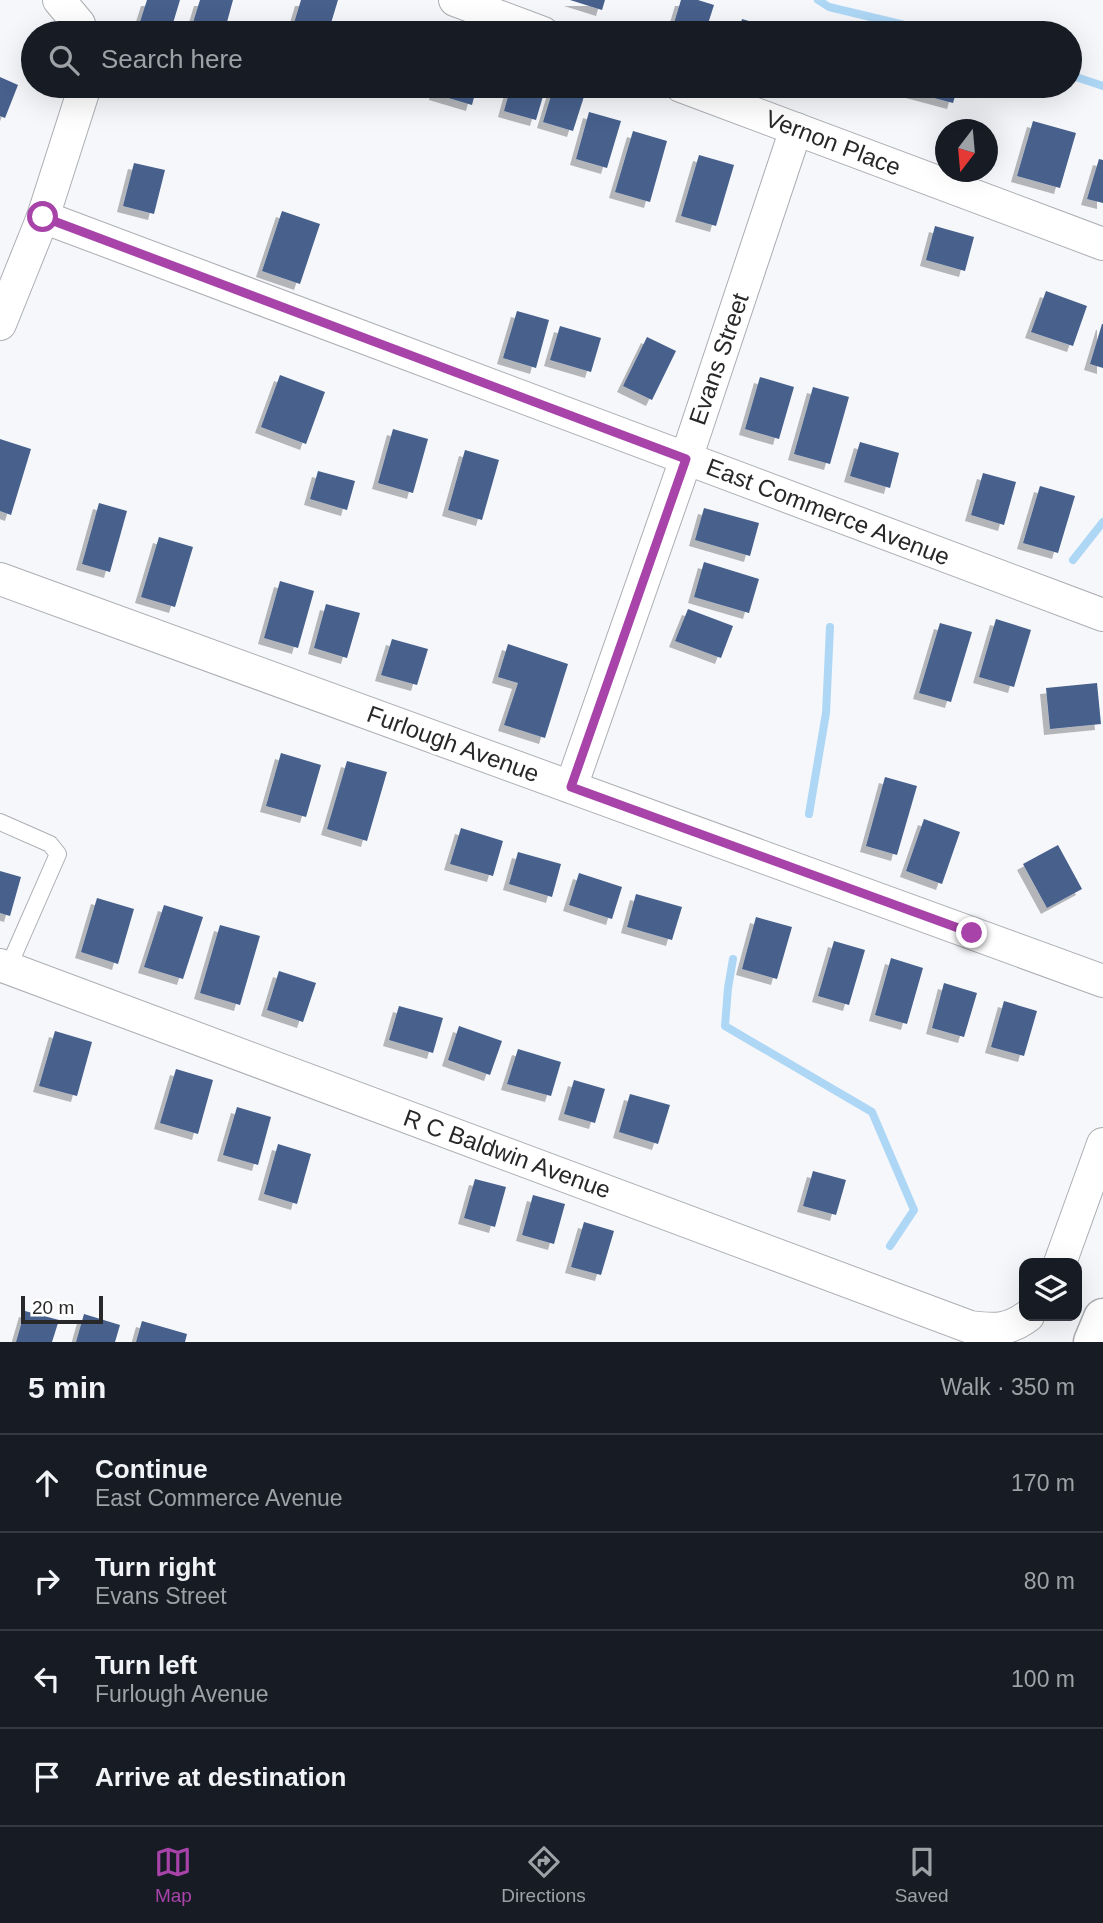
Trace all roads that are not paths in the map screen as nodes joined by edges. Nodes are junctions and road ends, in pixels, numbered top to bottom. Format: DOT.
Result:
graph roads {
  1 [pos="59,0"];
  2 [pos="455,0"];
  3 [pos="75,21"];
  4 [pos="510,21"];
  5 [pos="81,98"];
  6 [pos="713,98"];
  7 [pos="796,129"];
  8 [pos="43,217"];
  9 [pos="1103,244"];
  10 [pos="0,324"];
  11 [pos="686,459"];
  12 [pos="0,579"];
  13 [pos="1103,615"];
  14 [pos="571,787"];
  15 [pos="0,822"];
  16 [pos="4,967"];
  17 [pos="1103,981"];
  18 [pos="1103,1144"];
  19 [pos="1062,1258"];
  20 [pos="1103,1318"];
  21 [pos="1022,1321"];
  22 [pos="1093,1342"];
  1 -- 3 [label="street"];
  2 -- 4 [label="street"];
  5 -- 8 [label="street"];
  6 -- 7 [label="street, Vernon Place"];
  7 -- 9 [label="street, Vernon Place"];
  7 -- 11 [label="street, Evans Street"];
  8 -- 10 [label="street"];
  8 -- 11 [label="street, East Commerce Avenue"];
  11 -- 13 [label="street, East Commerce Avenue"];
  11 -- 14 [label="street, Evans Street"];
  12 -- 14 [label="street, Furlough Avenue"];
  14 -- 17 [label="street, Furlough Avenue"];
  15 -- 16 [label="lane"];
  16 -- 21 [label="street, R C Baldwin Avenue"];
  18 -- 19 [label="street"];
  20 -- 22 [label="main road"];
}
